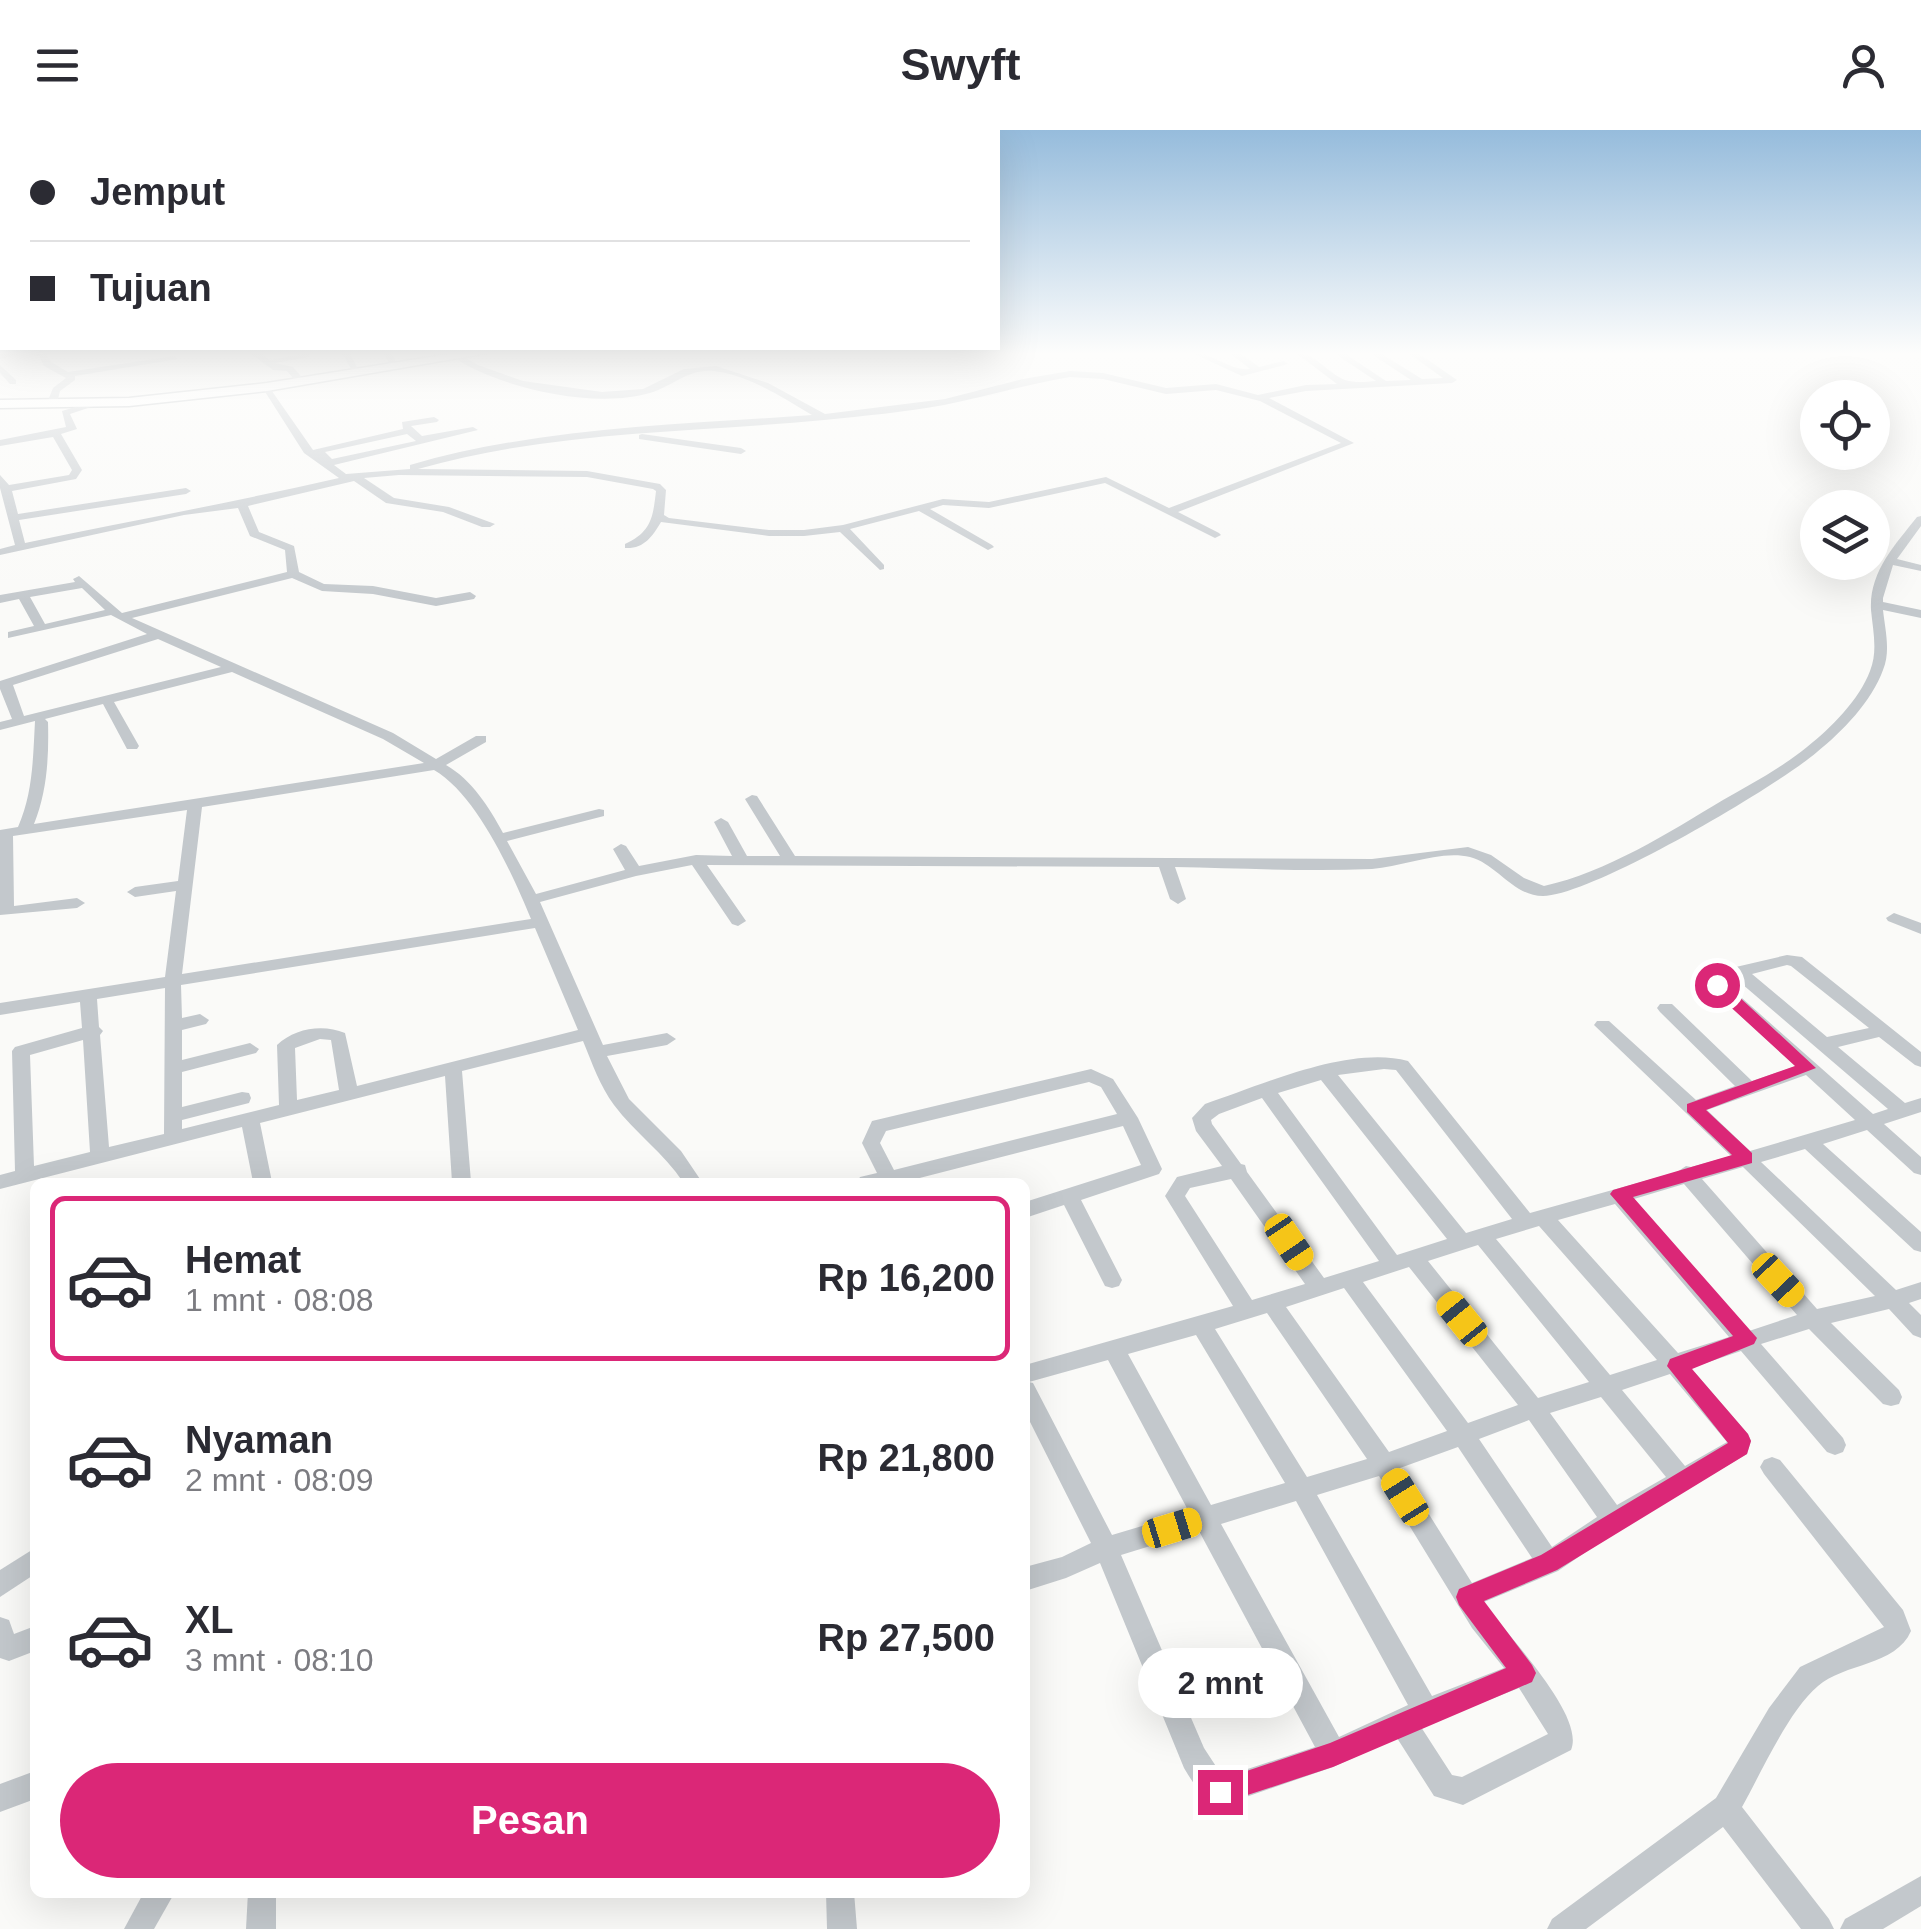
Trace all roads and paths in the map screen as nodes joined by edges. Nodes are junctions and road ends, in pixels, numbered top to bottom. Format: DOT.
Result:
graph roads {
  1 [pos="33,437"];
  2 [pos="56,437"];
  3 [pos="306,437"];
  4 [pos="380,437"];
  5 [pos="414,437"];
  6 [pos="441,437"];
  7 [pos="580,437"];
  8 [pos="646,437"];
  9 [pos="1337,437"];
  10 [pos="418,442"];
  11 [pos="0,443"];
  12 [pos="740,451"];
  13 [pos="326,464"];
  14 [pos="398,468"];
  15 [pos="356,477"];
  16 [pos="2,483"];
  17 [pos="186,491"];
  18 [pos="114,502"];
  19 [pos="242,504"];
  20 [pos="921,508"];
  21 [pos="1168,512"];
  22 [pos="659,516"];
  23 [pos="15,519"];
  24 [pos="1921,519"];
  25 [pos="0,524"];
  26 [pos="490,524"];
  27 [pos="118,527"];
  28 [pos="842,528"];
  29 [pos="1215,535"];
  30 [pos="628,546"];
  31 [pos="988,547"];
  32 [pos="21,548"];
  33 [pos="0,552"];
  34 [pos="1891,561"];
  35 [pos="880,567"];
  36 [pos="1921,568"];
  37 [pos="293,574"];
  38 [pos="22,594"];
  39 [pos="470,596"];
  40 [pos="0,599"];
  41 [pos="1878,605"];
  42 [pos="117,614"];
  43 [pos="1921,614"];
  44 [pos="41,628"];
  45 [pos="12,635"];
  46 [pos="156,635"];
  47 [pos="234,668"];
  48 [pos="3,685"];
  49 [pos="108,702"];
  50 [pos="20,722"];
  51 [pos="41,722"];
  52 [pos="0,726"];
  53 [pos="481,738"];
  54 [pos="132,746"];
  55 [pos="436,765"];
  56 [pos="752,798"];
  57 [pos="195,803"];
  58 [pos="599,813"];
  59 [pos="721,822"];
  60 [pos="24,830"];
  61 [pos="3,834"];
  62 [pos="499,839"];
  63 [pos="621,849"];
  64 [pos="696,860"];
  65 [pos="742,860"];
  66 [pos="791,861"];
  67 [pos="1166,864"];
  68 [pos="634,872"];
  69 [pos="183,885"];
  70 [pos="135,892"];
  71 [pos="1178,899"];
  72 [pos="531,900"];
  73 [pos="77,903"];
  74 [pos="3,912"];
  75 [pos="1894,918"];
  76 [pos="738,921"];
  77 [pos="540,922"];
  78 [pos="1921,928"];
  79 [pos="1738,971"];
  80 [pos="172,981"];
  81 [pos="88,994"];
  82 [pos="1666,1008"];
  83 [pos="0,1010"];
  84 [pos="200,1020"];
  85 [pos="1603,1025"];
  86 [pos="173,1026"];
  87 [pos="94,1031"];
  88 [pos="590,1032"];
  89 [pos="1874,1033"];
  90 [pos="667,1038"];
  91 [pos="1824,1044"];
  92 [pos="250,1048"];
  93 [pos="20,1050"];
  94 [pos="599,1052"];
  95 [pos="0,1056"];
  96 [pos="1921,1061"];
  97 [pos="173,1068"];
  98 [pos="453,1068"];
  99 [pos="1808,1068"];
  100 [pos="1326,1073"];
  101 [pos="1749,1089"];
  102 [pos="1267,1091"];
  103 [pos="349,1094"];
  104 [pos="242,1098"];
  105 [pos="22,1105"];
  106 [pos="1694,1108"];
  107 [pos="1911,1108"];
  108 [pos="288,1109"];
  109 [pos="0,1110"];
  110 [pos="173,1116"];
  111 [pos="250,1118"];
  112 [pos="1129,1118"];
  113 [pos="1868,1122"];
  114 [pos="173,1140"];
  115 [pos="1808,1141"];
  116 [pos="100,1156"];
  117 [pos="1746,1158"];
  118 [pos="1921,1168"];
  119 [pos="1238,1170"];
  120 [pos="1686,1174"];
  121 [pos="25,1175"];
  122 [pos="262,1178"];
  123 [pos="462,1178"];
  124 [pos="690,1178"];
  125 [pos="888,1178"];
  126 [pos="901,1178"];
  127 [pos="0,1182"];
  128 [pos="1620,1194"];
  129 [pos="1070,1198"];
  130 [pos="1030,1209"];
  131 [pos="1535,1219"];
  132 [pos="1472,1240"];
  133 [pos="1921,1244"];
  134 [pos="1403,1262"];
  135 [pos="1349,1279"];
  136 [pos="1112,1280"];
  137 [pos="1319,1287"];
  138 [pos="1921,1290"];
  139 [pos="1893,1300"];
  140 [pos="1258,1306"];
  141 [pos="1813,1319"];
  142 [pos="1201,1325"];
  143 [pos="1921,1328"];
  144 [pos="1747,1338"];
  145 [pos="1113,1348"];
  146 [pos="1677,1366"];
  147 [pos="1030,1373"];
  148 [pos="1605,1386"];
  149 [pos="1891,1397"];
  150 [pos="1030,1400"];
  151 [pos="1534,1409"];
  152 [pos="1464,1436"];
  153 [pos="1835,1445"];
  154 [pos="1384,1464"];
  155 [pos="1772,1467"];
  156 [pos="1684,1481"];
  157 [pos="1300,1486"];
  158 [pos="1204,1518"];
  159 [pos="1614,1520"];
  160 [pos="1106,1548"];
  161 [pos="1549,1563"];
  162 [pos="30,1564"];
  163 [pos="1030,1578"];
  164 [pos="0,1586"];
  165 [pos="1467,1597"];
  166 [pos="0,1630"];
  167 [pos="30,1640"];
  168 [pos="1524,1673"];
  169 [pos="1414,1717"];
  170 [pos="1333,1754"];
  171 [pos="30,1787"];
  172 [pos="0,1798"];
  173 [pos="1726,1808"];
  174 [pos="1921,1890"];
  175 [pos="157,1898"];
  176 [pos="262,1898"];
  177 [pos="840,1898"];
  178 [pos="138,1928"];
  179 [pos="260,1929"];
  180 [pos="842,1929"];
  181 [pos="1562,1929"];
  182 [pos="1819,1929"];
  183 [pos="1855,1929"];
  1 -- 11 [label="street"];
  2 -- 16 [label="street"];
  3 -- 13 [label="street"];
  4 -- 13 [label="street"];
  5 -- 10 [label="street"];
  6 -- 10 [label="street"];
  7 -- 14 [label="street"];
  8 -- 12 [label="street"];
  9 -- 21 [label="street"];
  10 -- 13 [label="street"];
  10 -- 14 [label="street"];
  13 -- 15 [label="street"];
  14 -- 15 [label="street"];
  14 -- 22 [label="street"];
  15 -- 19 [label="street"];
  15 -- 26 [label="street"];
  16 -- 23 [label="street"];
  17 -- 18 [label="street"];
  18 -- 23 [label="street"];
  18 -- 27 [label="street"];
  19 -- 27 [label="street"];
  19 -- 37 [label="street"];
  20 -- 21 [label="street"];
  20 -- 28 [label="street"];
  20 -- 31 [label="street"];
  21 -- 29 [label="street"];
  22 -- 28 [label="street"];
  22 -- 30 [label="street"];
  23 -- 25 [label="street"];
  23 -- 32 [label="street"];
  24 -- 34 [label="street"];
  27 -- 32 [label="street"];
  28 -- 35 [label="street"];
  32 -- 33 [label="street"];
  34 -- 36 [label="street"];
  34 -- 41 [label="street"];
  37 -- 39 [label="street"];
  37 -- 42 [label="street"];
  38 -- 40 [label="street"];
  38 -- 42 [label="street"];
  38 -- 44 [label="street"];
  41 -- 43 [label="street"];
  41 -- 67 [label="street"];
  42 -- 44 [label="street"];
  42 -- 46 [label="street"];
  44 -- 45 [label="street"];
  46 -- 47 [label="street"];
  46 -- 48 [label="street"];
  47 -- 49 [label="street"];
  47 -- 55 [label="street"];
  48 -- 50 [label="street"];
  49 -- 50 [label="street"];
  49 -- 54 [label="street"];
  50 -- 52 [label="street"];
  51 -- 60 [label="street"];
  53 -- 55 [label="street"];
  55 -- 57 [label="street"];
  55 -- 62 [label="street"];
  56 -- 66 [label="street"];
  57 -- 60 [label="street"];
  57 -- 69 [label="street"];
  58 -- 62 [label="street"];
  59 -- 65 [label="street"];
  60 -- 61 [label="street"];
  61 -- 74 [label="street"];
  62 -- 72 [label="street"];
  63 -- 68 [label="street"];
  64 -- 65 [label="street"];
  64 -- 68 [label="street"];
  64 -- 76 [label="street"];
  65 -- 66 [label="street"];
  66 -- 67 [label="street"];
  67 -- 71 [label="street"];
  68 -- 72 [label="street"];
  69 -- 70 [label="street"];
  69 -- 80 [label="street"];
  72 -- 77 [label="street"];
  73 -- 74 [label="street"];
  75 -- 78 [label="street"];
  77 -- 80 [label="street"];
  77 -- 88 [label="street"];
  79 -- 91 [label="street"];
  79 -- 96 [label="street"];
  79 -- 99 [label="street"];
  80 -- 81 [label="street"];
  80 -- 86 [label="street"];
  81 -- 83 [label="street"];
  81 -- 87 [label="street"];
  82 -- 101 [label="street"];
  84 -- 86 [label="street"];
  85 -- 106 [label="street"];
  86 -- 97 [label="street"];
  87 -- 93 [label="street"];
  87 -- 116 [label="street"];
  88 -- 94 [label="street"];
  88 -- 98 [label="street"];
  89 -- 91 [label="street"];
  90 -- 94 [label="street"];
  91 -- 107 [label="street"];
  92 -- 97 [label="street"];
  93 -- 95 [label="street"];
  93 -- 105 [label="street"];
  94 -- 124 [label="street"];
  97 -- 110 [label="street"];
  98 -- 103 [label="street"];
  98 -- 123 [label="street"];
  99 -- 101 [label="street"];
  99 -- 113 [label="street"];
  100 -- 102 [label="street"];
  100 -- 131 [label="street"];
  100 -- 132 [label="street"];
  101 -- 106 [label="street"];
  102 -- 119 [label="street"];
  102 -- 134 [label="street"];
  103 -- 108 [label="street"];
  103 -- 108 [label="street"];
  104 -- 110 [label="street"];
  105 -- 109 [label="street"];
  105 -- 121 [label="street"];
  106 -- 117 [label="street"];
  107 -- 113 [label="street"];
  108 -- 111 [label="street"];
  110 -- 114 [label="street"];
  111 -- 114 [label="street"];
  111 -- 122 [label="street"];
  112 -- 125 [label="street"];
  112 -- 126 [label="street"];
  112 -- 129 [label="street"];
  113 -- 115 [label="street"];
  113 -- 118 [label="street"];
  114 -- 116 [label="street"];
  115 -- 117 [label="street"];
  115 -- 133 [label="street"];
  116 -- 121 [label="street"];
  117 -- 120 [label="street"];
  117 -- 139 [label="street"];
  119 -- 137 [label="street"];
  119 -- 140 [label="street"];
  120 -- 128 [label="street"];
  120 -- 141 [label="street"];
  121 -- 127 [label="street"];
  128 -- 131 [label="street"];
  128 -- 144 [label="street"];
  129 -- 130 [label="street"];
  129 -- 136 [label="street"];
  131 -- 132 [label="street"];
  131 -- 146 [label="street"];
  132 -- 134 [label="street"];
  132 -- 148 [label="street"];
  134 -- 135 [label="street"];
  134 -- 151 [label="street"];
  135 -- 137 [label="street"];
  135 -- 152 [label="street"];
  137 -- 140 [label="street"];
  138 -- 139 [label="street"];
  139 -- 141 [label="street"];
  139 -- 143 [label="street"];
  140 -- 142 [label="street"];
  140 -- 154 [label="street"];
  141 -- 144 [label="street"];
  141 -- 149 [label="street"];
  142 -- 145 [label="street"];
  142 -- 157 [label="street"];
  144 -- 146 [label="street"];
  144 -- 153 [label="street"];
  145 -- 147 [label="street"];
  145 -- 158 [label="street"];
  146 -- 148 [label="street"];
  146 -- 156 [label="street"];
  148 -- 151 [label="street"];
  148 -- 156 [label="street"];
  150 -- 160 [label="street"];
  151 -- 152 [label="street"];
  151 -- 159 [label="street"];
  152 -- 154 [label="street"];
  152 -- 161 [label="street"];
  154 -- 157 [label="street"];
  154 -- 165 [label="street"];
  155 -- 173 [label="street"];
  156 -- 159 [label="street"];
  157 -- 158 [label="street"];
  157 -- 169 [label="street"];
  158 -- 160 [label="street"];
  158 -- 170 [label="street"];
  159 -- 161 [label="street"];
  160 -- 163 [label="street"];
  160 -- 170 [label="street"];
  161 -- 165 [label="street"];
  162 -- 164 [label="street"];
  165 -- 168 [label="street"];
  166 -- 167 [label="street"];
  168 -- 169 [label="street"];
  168 -- 169 [label="street"];
  169 -- 170 [label="street"];
  171 -- 172 [label="street"];
  173 -- 181 [label="street"];
  173 -- 182 [label="street"];
  174 -- 183 [label="street"];
  175 -- 178 [label="street"];
  176 -- 179 [label="street"];
  177 -- 180 [label="street"];
}
